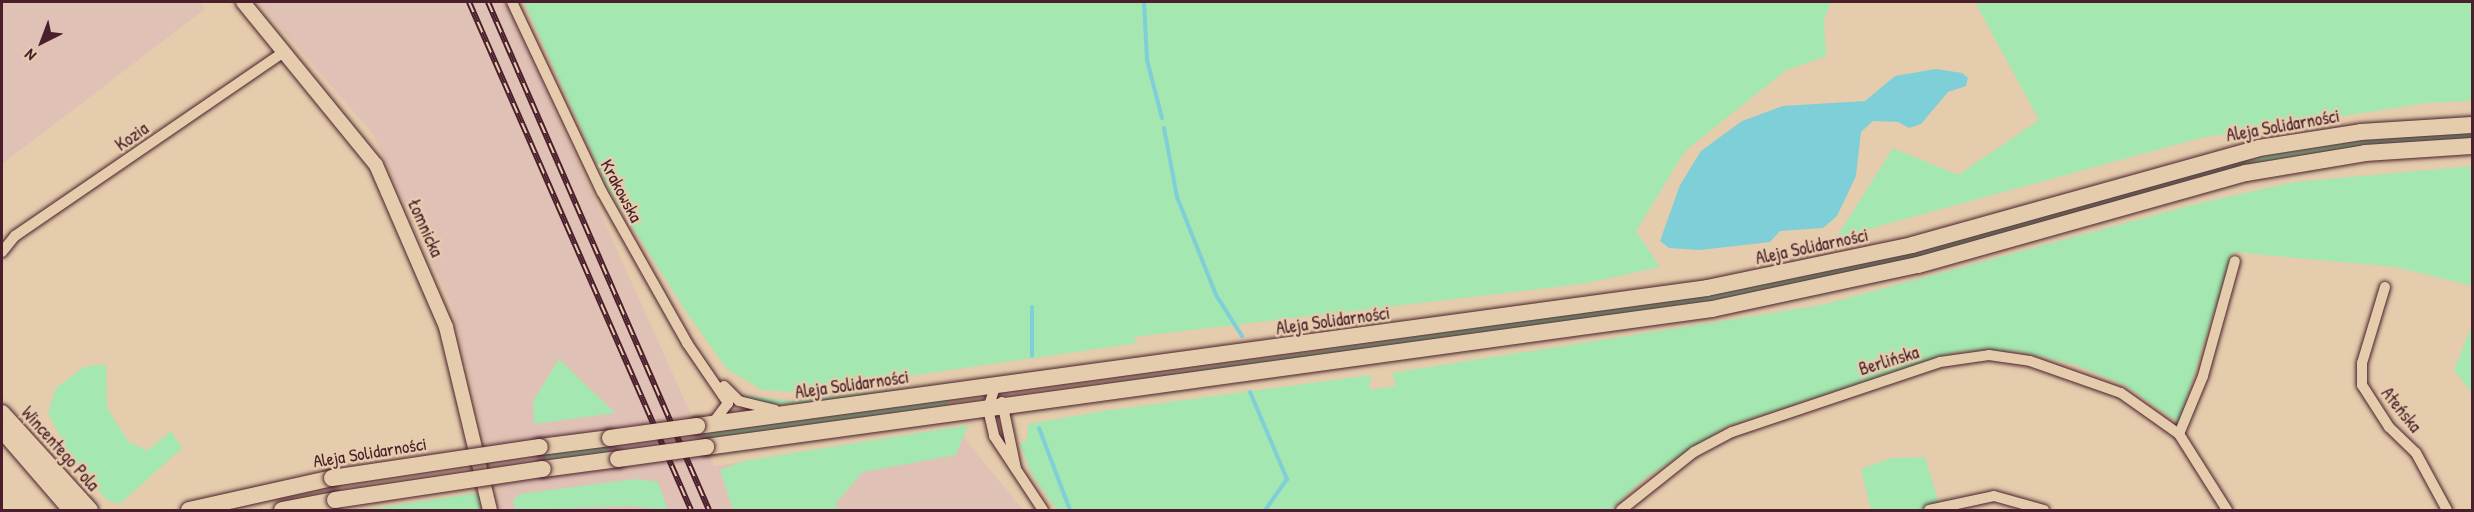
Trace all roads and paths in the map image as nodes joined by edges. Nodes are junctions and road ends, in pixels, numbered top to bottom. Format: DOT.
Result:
graph roads {
  1 [pos="243,2"];
  2 [pos="512,2"];
  3 [pos="284,52"];
  4 [pos="2472,125"];
  5 [pos="2472,146"];
  6 [pos="2,252"];
  7 [pos="2235,261"];
  8 [pos="2385,287"];
  9 [pos="674,319"];
  10 [pos="995,387"];
  11 [pos="996,407"];
  12 [pos="2,413"];
  13 [pos="794,413"];
  14 [pos="705,425"];
  15 [pos="2,430"];
  16 [pos="2179,434"];
  17 [pos="1020,480"];
  18 [pos="71,510"];
  19 [pos="90,510"];
  20 [pos="189,510"];
  21 [pos="282,510"];
  22 [pos="490,510"];
  23 [pos="1043,510"];
  24 [pos="1622,510"];
  25 [pos="1929,510"];
  26 [pos="2044,510"];
  27 [pos="2227,510"];
  28 [pos="2447,510"];
  1 -- 3 [label="street, Łomnicka"];
  2 -- 9 [label="street, Krakowska"];
  3 -- 6 [label="street, Kozia"];
  3 -- 22 [label="street, Łomnicka"];
  4 -- 10 [label="main road, Aleja Solidarności"];
  5 -- 11 [label="main road"];
  7 -- 16 [label="street"];
  8 -- 28 [label="street, Ateńska"];
  9 -- 13 [label="street"];
  9 -- 14 [label="street, Krakowska"];
  10 -- 11 [label="street"];
  10 -- 11 [label="street"];
  10 -- 13 [label="main road, Aleja Solidarności"];
  11 -- 17 [label="street"];
  11 -- 17 [label="street"];
  11 -- 21 [label="main road, bridge"];
  12 -- 19 [label="main road, Wincentego Pola"];
  13 -- 14 [label="main road, Aleja Solidarności"];
  14 -- 20 [label="main road, Aleja Solidarności, bridge"];
  15 -- 18 [label="main road, Wincentego Pola"];
  16 -- 24 [label="street, Berlińska"];
  16 -- 27 [label="street, Berlińska"];
  17 -- 23 [label="street"];
  25 -- 26 [label="street"];
}
